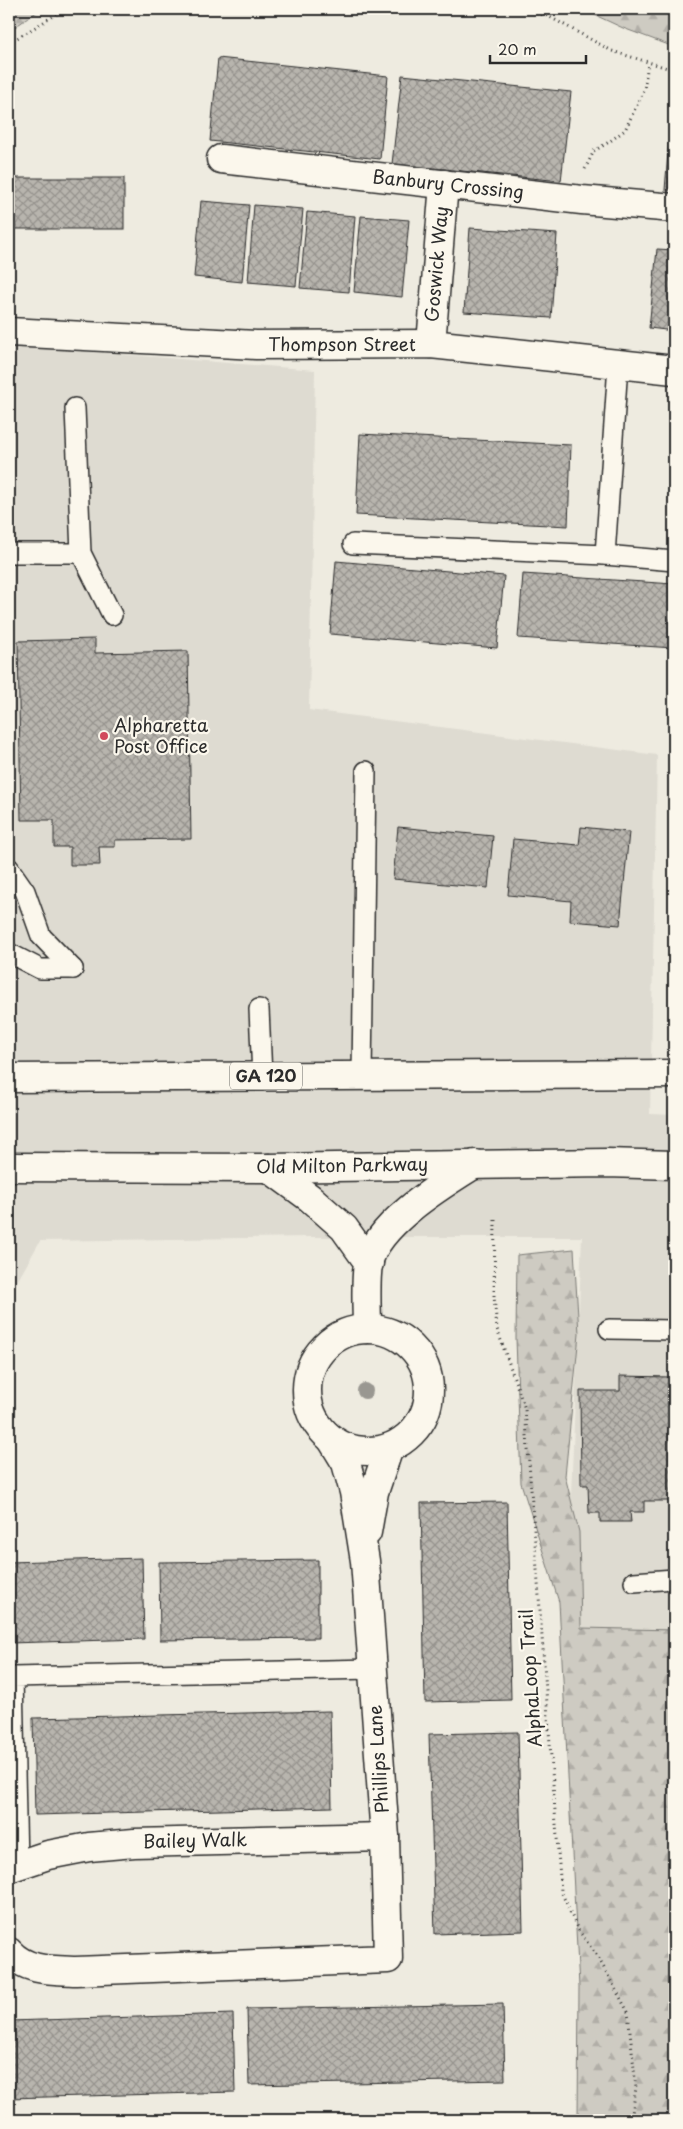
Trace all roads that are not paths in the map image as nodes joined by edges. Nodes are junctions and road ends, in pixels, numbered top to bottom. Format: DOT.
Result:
graph roads {
  1 [pos="221,159"];
  2 [pos="444,184"];
  3 [pos="674,208"];
  4 [pos="9,332"];
  5 [pos="431,344"];
  6 [pos="618,365"];
  7 [pos="674,370"];
  8 [pos="75,408"];
  9 [pos="353,544"];
  10 [pos="9,553"];
  11 [pos="81,553"];
  12 [pos="605,555"];
  13 [pos="674,561"];
  14 [pos="112,615"];
  15 [pos="366,771"];
  16 [pos="9,868"];
  17 [pos="9,953"];
  18 [pos="259,1009"];
  19 [pos="674,1074"];
  20 [pos="362,1075"];
  21 [pos="262,1076"];
  22 [pos="9,1078"];
  23 [pos="475,1164"];
  24 [pos="674,1165"];
  25 [pos="9,1167"];
  26 [pos="269,1168"];
  27 [pos="368,1264"];
  28 [pos="367,1329"];
  29 [pos="609,1329"];
  30 [pos="674,1330"];
  31 [pos="332,1440"];
  32 [pos="389,1448"];
  33 [pos="365,1560"];
  34 [pos="674,1579"];
  35 [pos="634,1582"];
  36 [pos="372,1669"];
  37 [pos="385,1837"];
  38 [pos="13,1866"];
  39 [pos="12,1956"];
  1 -- 2 [label="main road, Banbury Crossing"];
  2 -- 3 [label="main road, Banbury Crossing"];
  2 -- 5 [label="main road, Goswick Way"];
  4 -- 5 [label="main road, Thompson Street"];
  5 -- 6 [label="main road, Thompson Street"];
  6 -- 7 [label="main road, Thompson Street"];
  6 -- 12 [label="lane"];
  8 -- 11 [label="lane"];
  9 -- 12 [label="lane"];
  10 -- 11 [label="lane"];
  11 -- 14 [label="lane"];
  12 -- 13 [label="lane"];
  15 -- 20 [label="lane"];
  16 -- 17 [label="lane"];
  18 -- 21 [label="lane"];
  19 -- 20 [label="main road, GA 120"];
  20 -- 21 [label="main road, GA 120"];
  21 -- 22 [label="main road, GA 120"];
  23 -- 24 [label="main road, Old Milton Parkway"];
  23 -- 26 [label="main road, Old Milton Parkway"];
  23 -- 27 [label="main road"];
  25 -- 26 [label="main road, Old Milton Parkway"];
  26 -- 27 [label="main road"];
  27 -- 28 [label="main road"];
  28 -- 31 [label="main road"];
  28 -- 32 [label="main road"];
  29 -- 30 [label="lane"];
  31 -- 32 [label="main road"];
  31 -- 33 [label="main road, Phillips Lane"];
  32 -- 33 [label="main road, Phillips Lane"];
  33 -- 36 [label="main road, Phillips Lane"];
  34 -- 35 [label="lane"];
  36 -- 37 [label="main road, Phillips Lane"];
  36 -- 38 [label="lane"];
  37 -- 38 [label="main road, Bailey Walk"];
  37 -- 39 [label="main road, Phillips Lane"];
}
